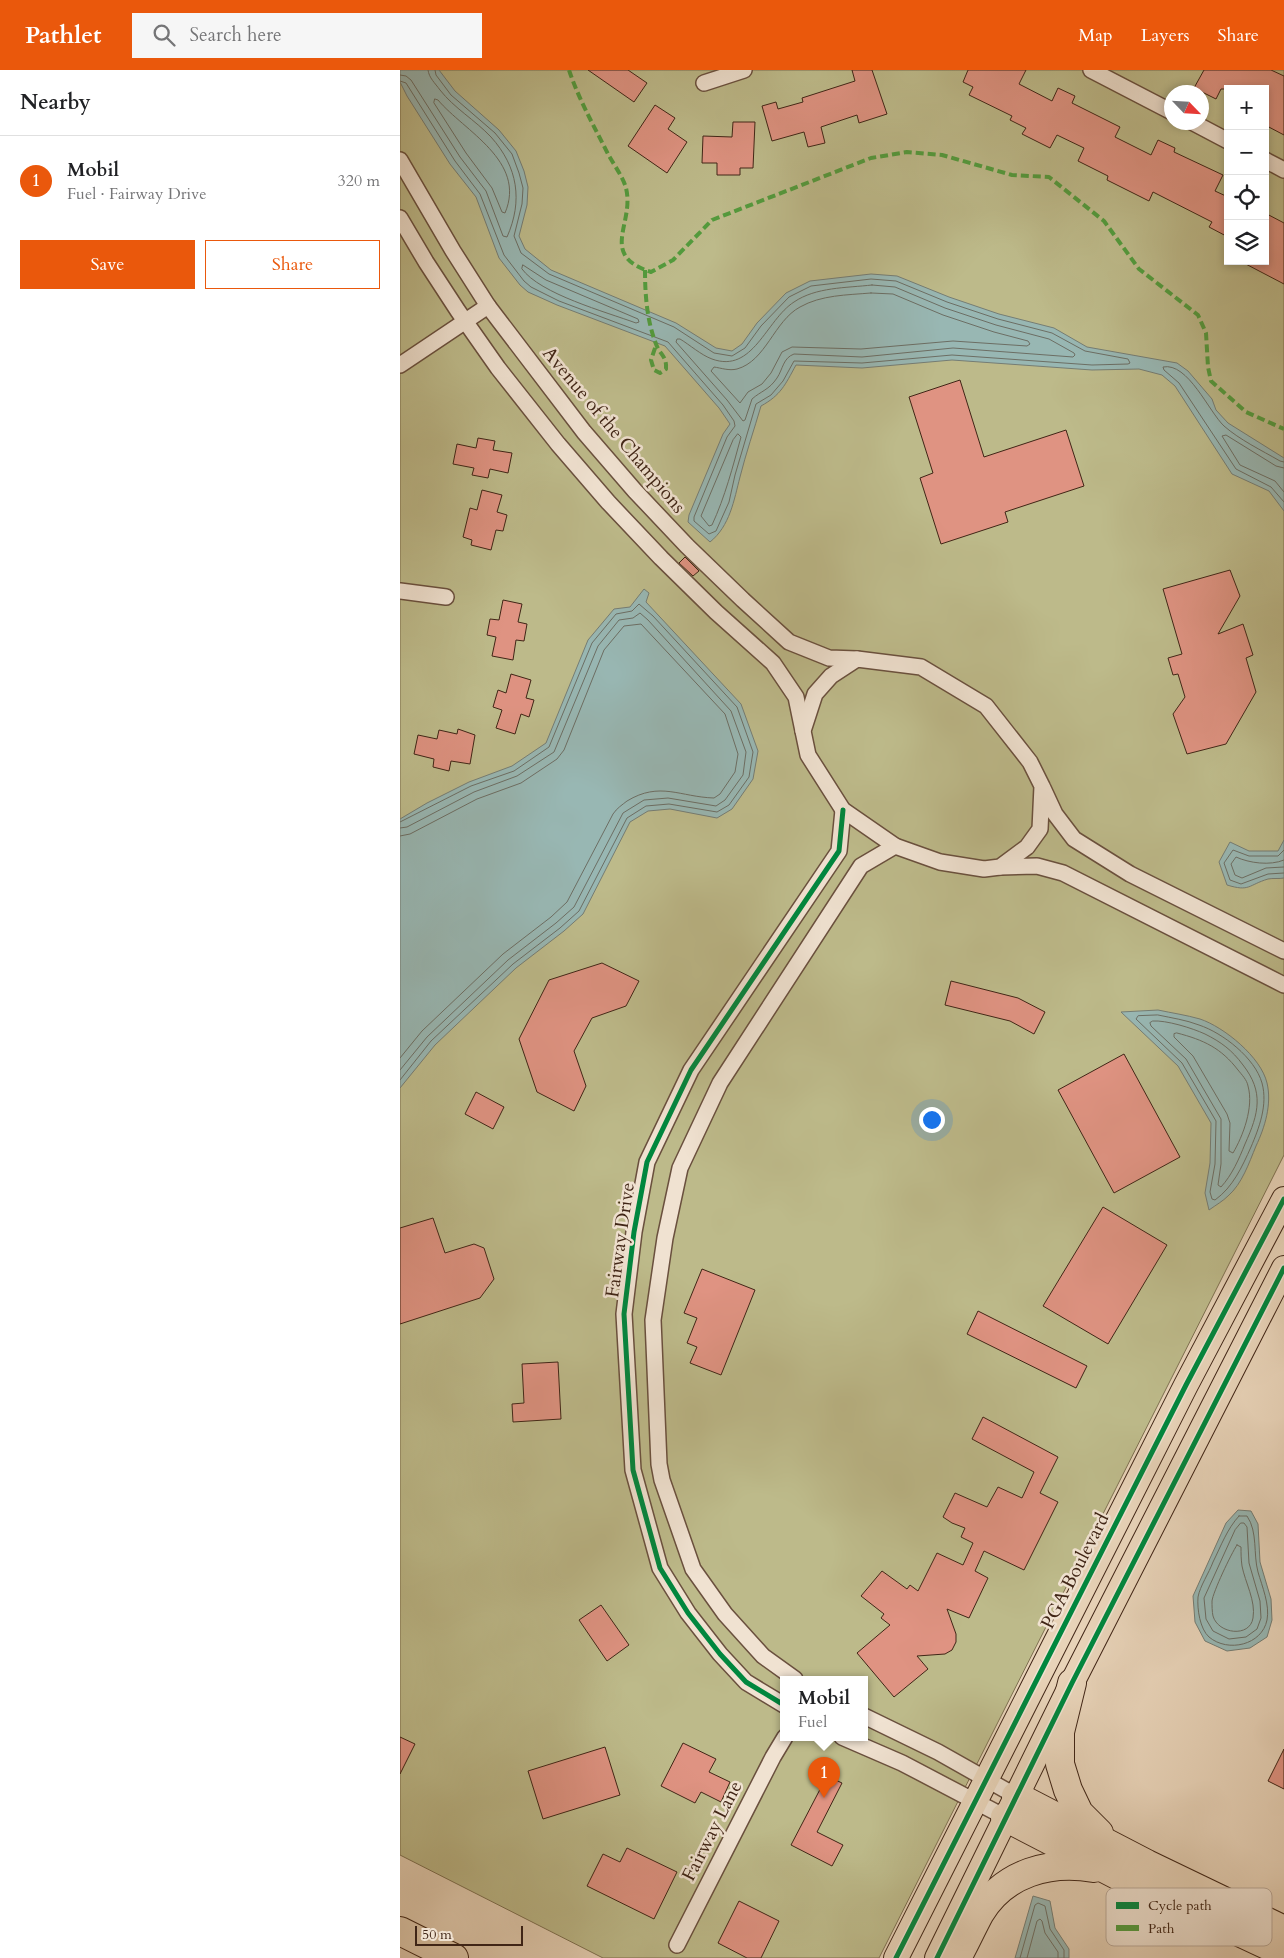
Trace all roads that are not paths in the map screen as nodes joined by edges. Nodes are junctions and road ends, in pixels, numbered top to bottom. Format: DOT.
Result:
graph roads {
  1 [pos="744,70"];
  2 [pos="1091,70"];
  3 [pos="704,83"];
  4 [pos="1164,108"];
  5 [pos="1207,130"];
  6 [pos="1224,139"];
  7 [pos="400,160"];
  8 [pos="1269,162"];
  9 [pos="1284,170"];
  10 [pos="400,218"];
  11 [pos="488,306"];
  12 [pos="465,320"];
  13 [pos="400,365"];
  14 [pos="400,591"];
  15 [pos="446,597"];
  16 [pos="858,659"];
  17 [pos="803,731"];
  18 [pos="1042,786"];
  19 [pos="842,810"];
  20 [pos="895,846"];
  21 [pos="1000,867"];
  22 [pos="1284,951"];
  23 [pos="1284,986"];
  24 [pos="1284,1199"];
  25 [pos="1284,1268"];
  26 [pos="791,1676"];
  27 [pos="1072,1683"];
  28 [pos="780,1703"];
  29 [pos="868,1718"];
  30 [pos="783,1741"];
  31 [pos="851,1741"];
  32 [pos="986,1779"];
  33 [pos="974,1802"];
  34 [pos="1010,1807"];
  35 [pos="1107,1842"];
  36 [pos="1117,1875"];
  37 [pos="1145,1888"];
  38 [pos="1197,1888"];
  39 [pos="1272,1924"];
  40 [pos="1284,1930"];
  41 [pos="400,1931"];
  42 [pos="677,1945"];
  43 [pos="1269,1946"];
  44 [pos="1284,1953"];
  45 [pos="454,1958"];
  46 [pos="896,1958"];
  47 [pos="937,1958"];
  48 [pos="957,1958"];
  1 -- 3 [label="street"];
  2 -- 4 [label="street"];
  5 -- 6 [label="street"];
  7 -- 11 [label="street, Avenue of the Champions"];
  8 -- 9 [label="street"];
  10 -- 12 [label="street"];
  11 -- 12 [label="street"];
  11 -- 16 [label="street, Avenue of the Champions"];
  12 -- 13 [label="street"];
  12 -- 17 [label="street"];
  14 -- 15 [label="street"];
  16 -- 17 [label="street"];
  16 -- 18 [label="street, Avenue of the Champions"];
  17 -- 19 [label="street"];
  18 -- 21 [label="street"];
  18 -- 22 [label="street"];
  19 -- 20 [label="street"];
  19 -- 28 [label="street, Fairway Drive"];
  20 -- 21 [label="street"];
  20 -- 26 [label="street"];
  21 -- 23 [label="street"];
  24 -- 32 [label="main road, PGA Boulevard"];
  25 -- 27 [label="main road"];
  27 -- 34 [label="main road"];
  27 -- 35 [label="highway"];
  29 -- 32 [label="street"];
  30 -- 42 [label="street, Fairway Lane"];
  31 -- 33 [label="street"];
  32 -- 33 [label="main road, PGA Boulevard"];
  32 -- 34 [label="street"];
  33 -- 34 [label="street"];
  33 -- 46 [label="main road, PGA Boulevard"];
  34 -- 35 [label="highway"];
  34 -- 36 [label="highway"];
  34 -- 47 [label="main road"];
  35 -- 38 [label="highway"];
  36 -- 37 [label="highway"];
  36 -- 48 [label="highway"];
  39 -- 40 [label="highway"];
  41 -- 45 [label="highway"];
  43 -- 44 [label="highway"];
}
